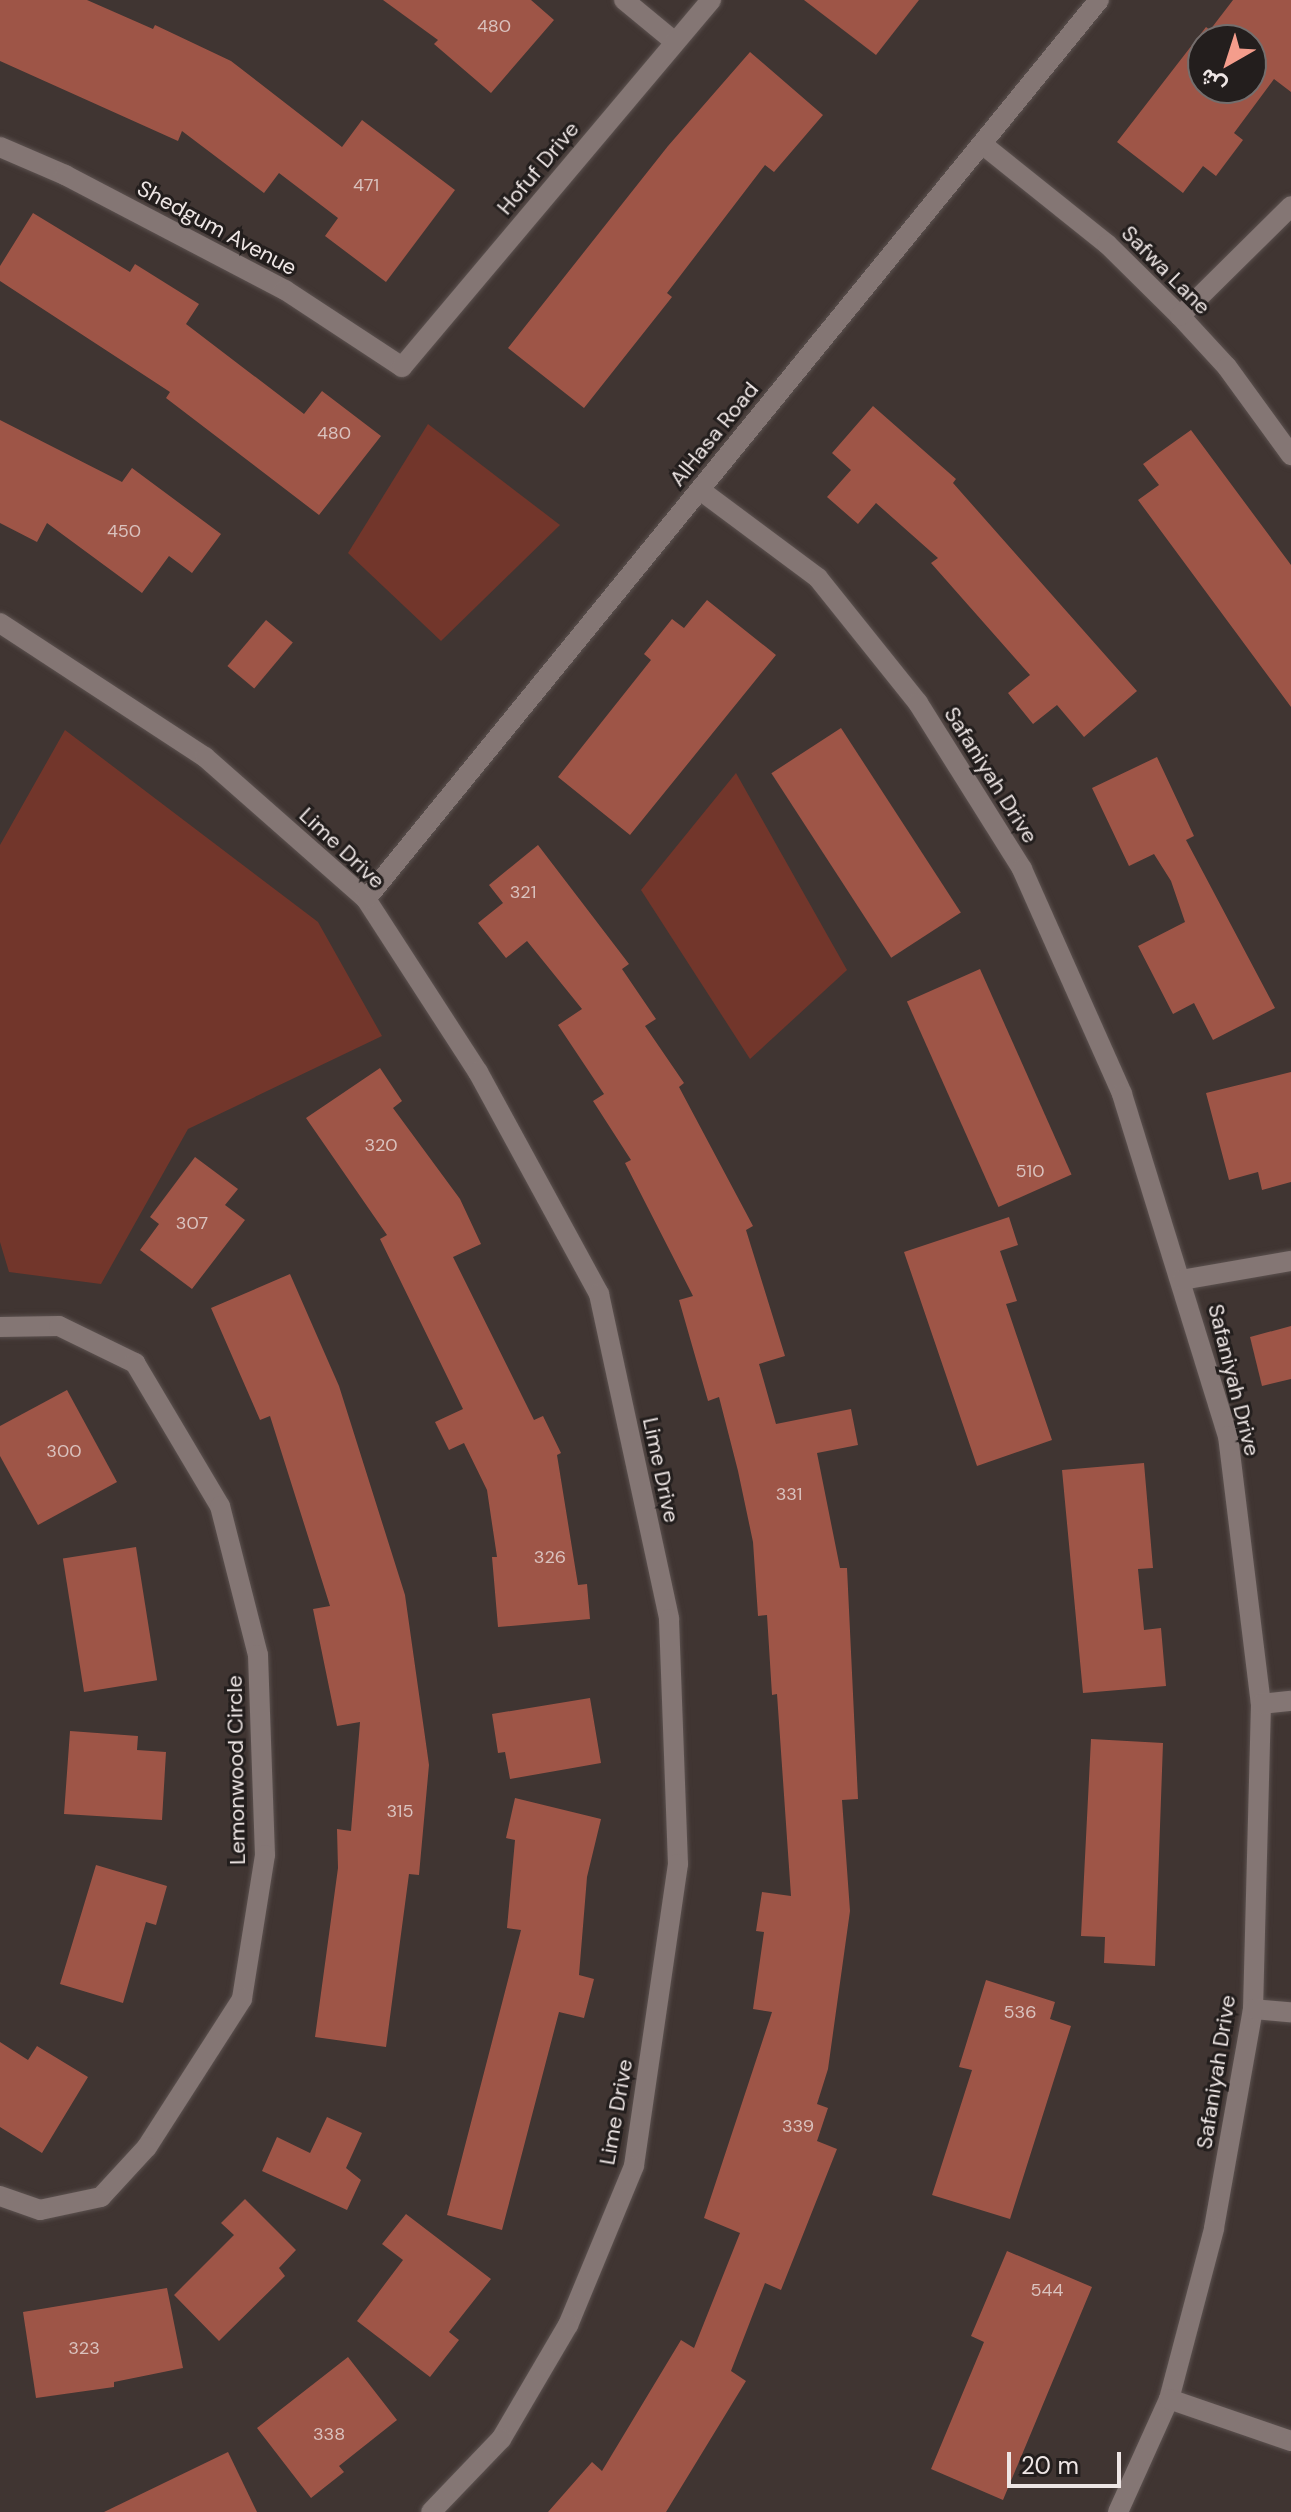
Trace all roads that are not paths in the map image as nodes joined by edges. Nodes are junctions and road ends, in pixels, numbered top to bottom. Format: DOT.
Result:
graph roads {
  1 [pos="624,0"];
  2 [pos="711,0"];
  3 [pos="1099,0"];
  4 [pos="675,42"];
  5 [pos="982,144"];
  6 [pos="0,147"];
  7 [pos="1291,206"];
  8 [pos="1180,316"];
  9 [pos="402,367"];
  10 [pos="1291,455"];
  11 [pos="700,490"];
  12 [pos="0,623"];
  13 [pos="366,899"];
  14 [pos="1291,1261"];
  15 [pos="1182,1280"];
  16 [pos="0,1327"];
  17 [pos="1291,1701"];
  18 [pos="1261,1704"];
  19 [pos="1253,2009"];
  20 [pos="1291,2012"];
  21 [pos="0,2196"];
  22 [pos="1169,2399"];
  23 [pos="1291,2441"];
  24 [pos="431,2512"];
  25 [pos="1118,2512"];
  1 -- 4 [label="street"];
  2 -- 4 [label="street, Hofuf Drive"];
  3 -- 5 [label="street, AlHasa Road"];
  4 -- 9 [label="street, Hofuf Drive"];
  5 -- 8 [label="street, Safwa Lane"];
  5 -- 11 [label="street, AlHasa Road"];
  6 -- 9 [label="street, Shedgum Avenue"];
  7 -- 8 [label="street"];
  8 -- 10 [label="street, Safwa Lane"];
  11 -- 13 [label="street, AlHasa Road"];
  11 -- 15 [label="street, Safaniyah Drive"];
  12 -- 13 [label="street, Lime Drive"];
  13 -- 24 [label="street, Lime Drive"];
  14 -- 15 [label="street"];
  15 -- 18 [label="street, Safaniyah Drive"];
  16 -- 21 [label="street, Lemonwood Circle"];
  17 -- 18 [label="street"];
  18 -- 19 [label="street, Safaniyah Drive"];
  19 -- 20 [label="street"];
  19 -- 22 [label="street, Safaniyah Drive"];
  22 -- 23 [label="street"];
  22 -- 25 [label="street, Safaniyah Drive"];
}
